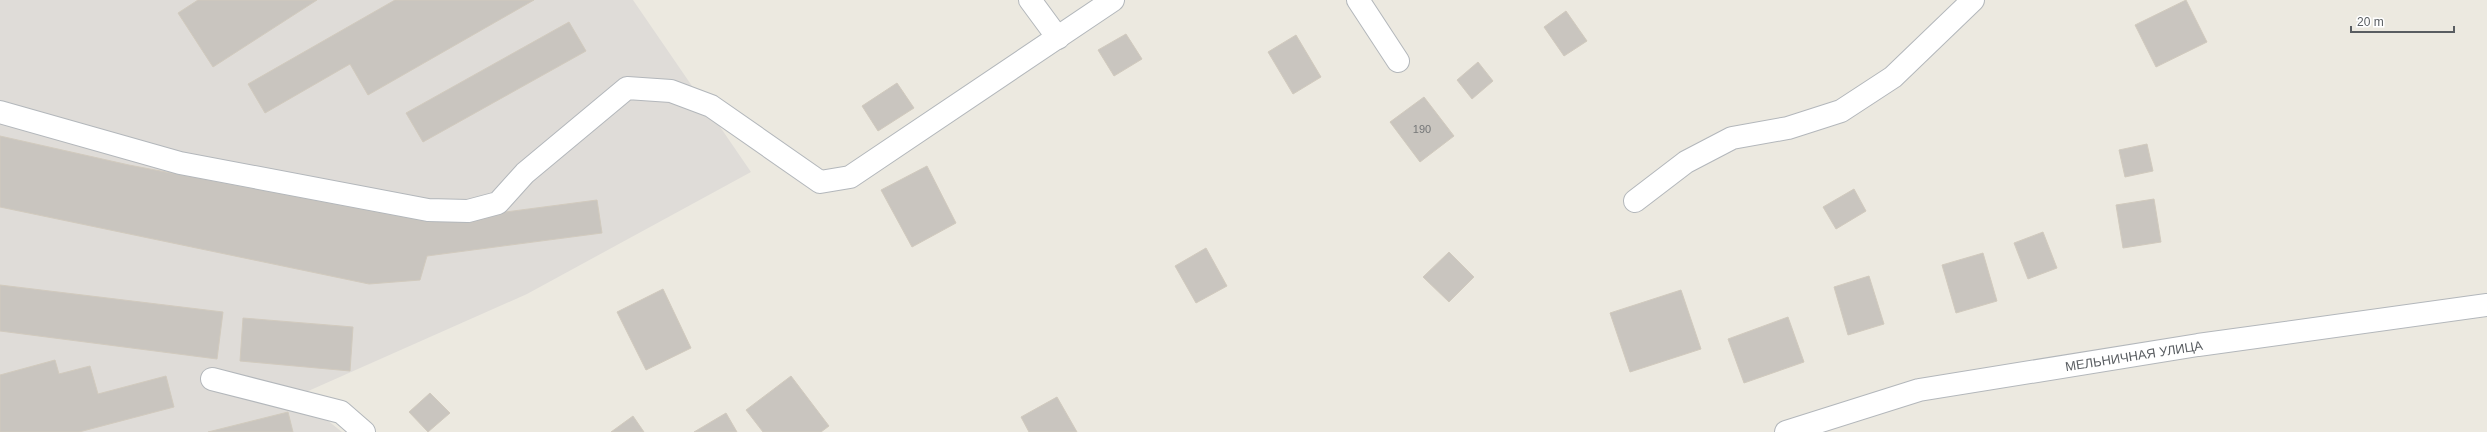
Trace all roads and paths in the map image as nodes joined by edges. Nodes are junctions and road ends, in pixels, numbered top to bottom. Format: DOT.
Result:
graph roads {
  1 [pos="1030,0"];
  2 [pos="1113,0"];
  3 [pos="1358,0"];
  4 [pos="1973,0"];
  5 [pos="1058,38"];
  6 [pos="1398,61"];
  7 [pos="0,112"];
  8 [pos="1635,201"];
  9 [pos="2487,305"];
  10 [pos="212,379"];
  11 [pos="364,432"];
  12 [pos="1786,432"];
  1 -- 5 [label="street"];
  2 -- 5 [label="street"];
  3 -- 6 [label="street"];
  4 -- 8 [label="street"];
  5 -- 7 [label="street"];
  9 -- 12 [label="street, МЕЛЬНИЧНАЯ УЛИЦА"];
  10 -- 11 [label="street"];
}
